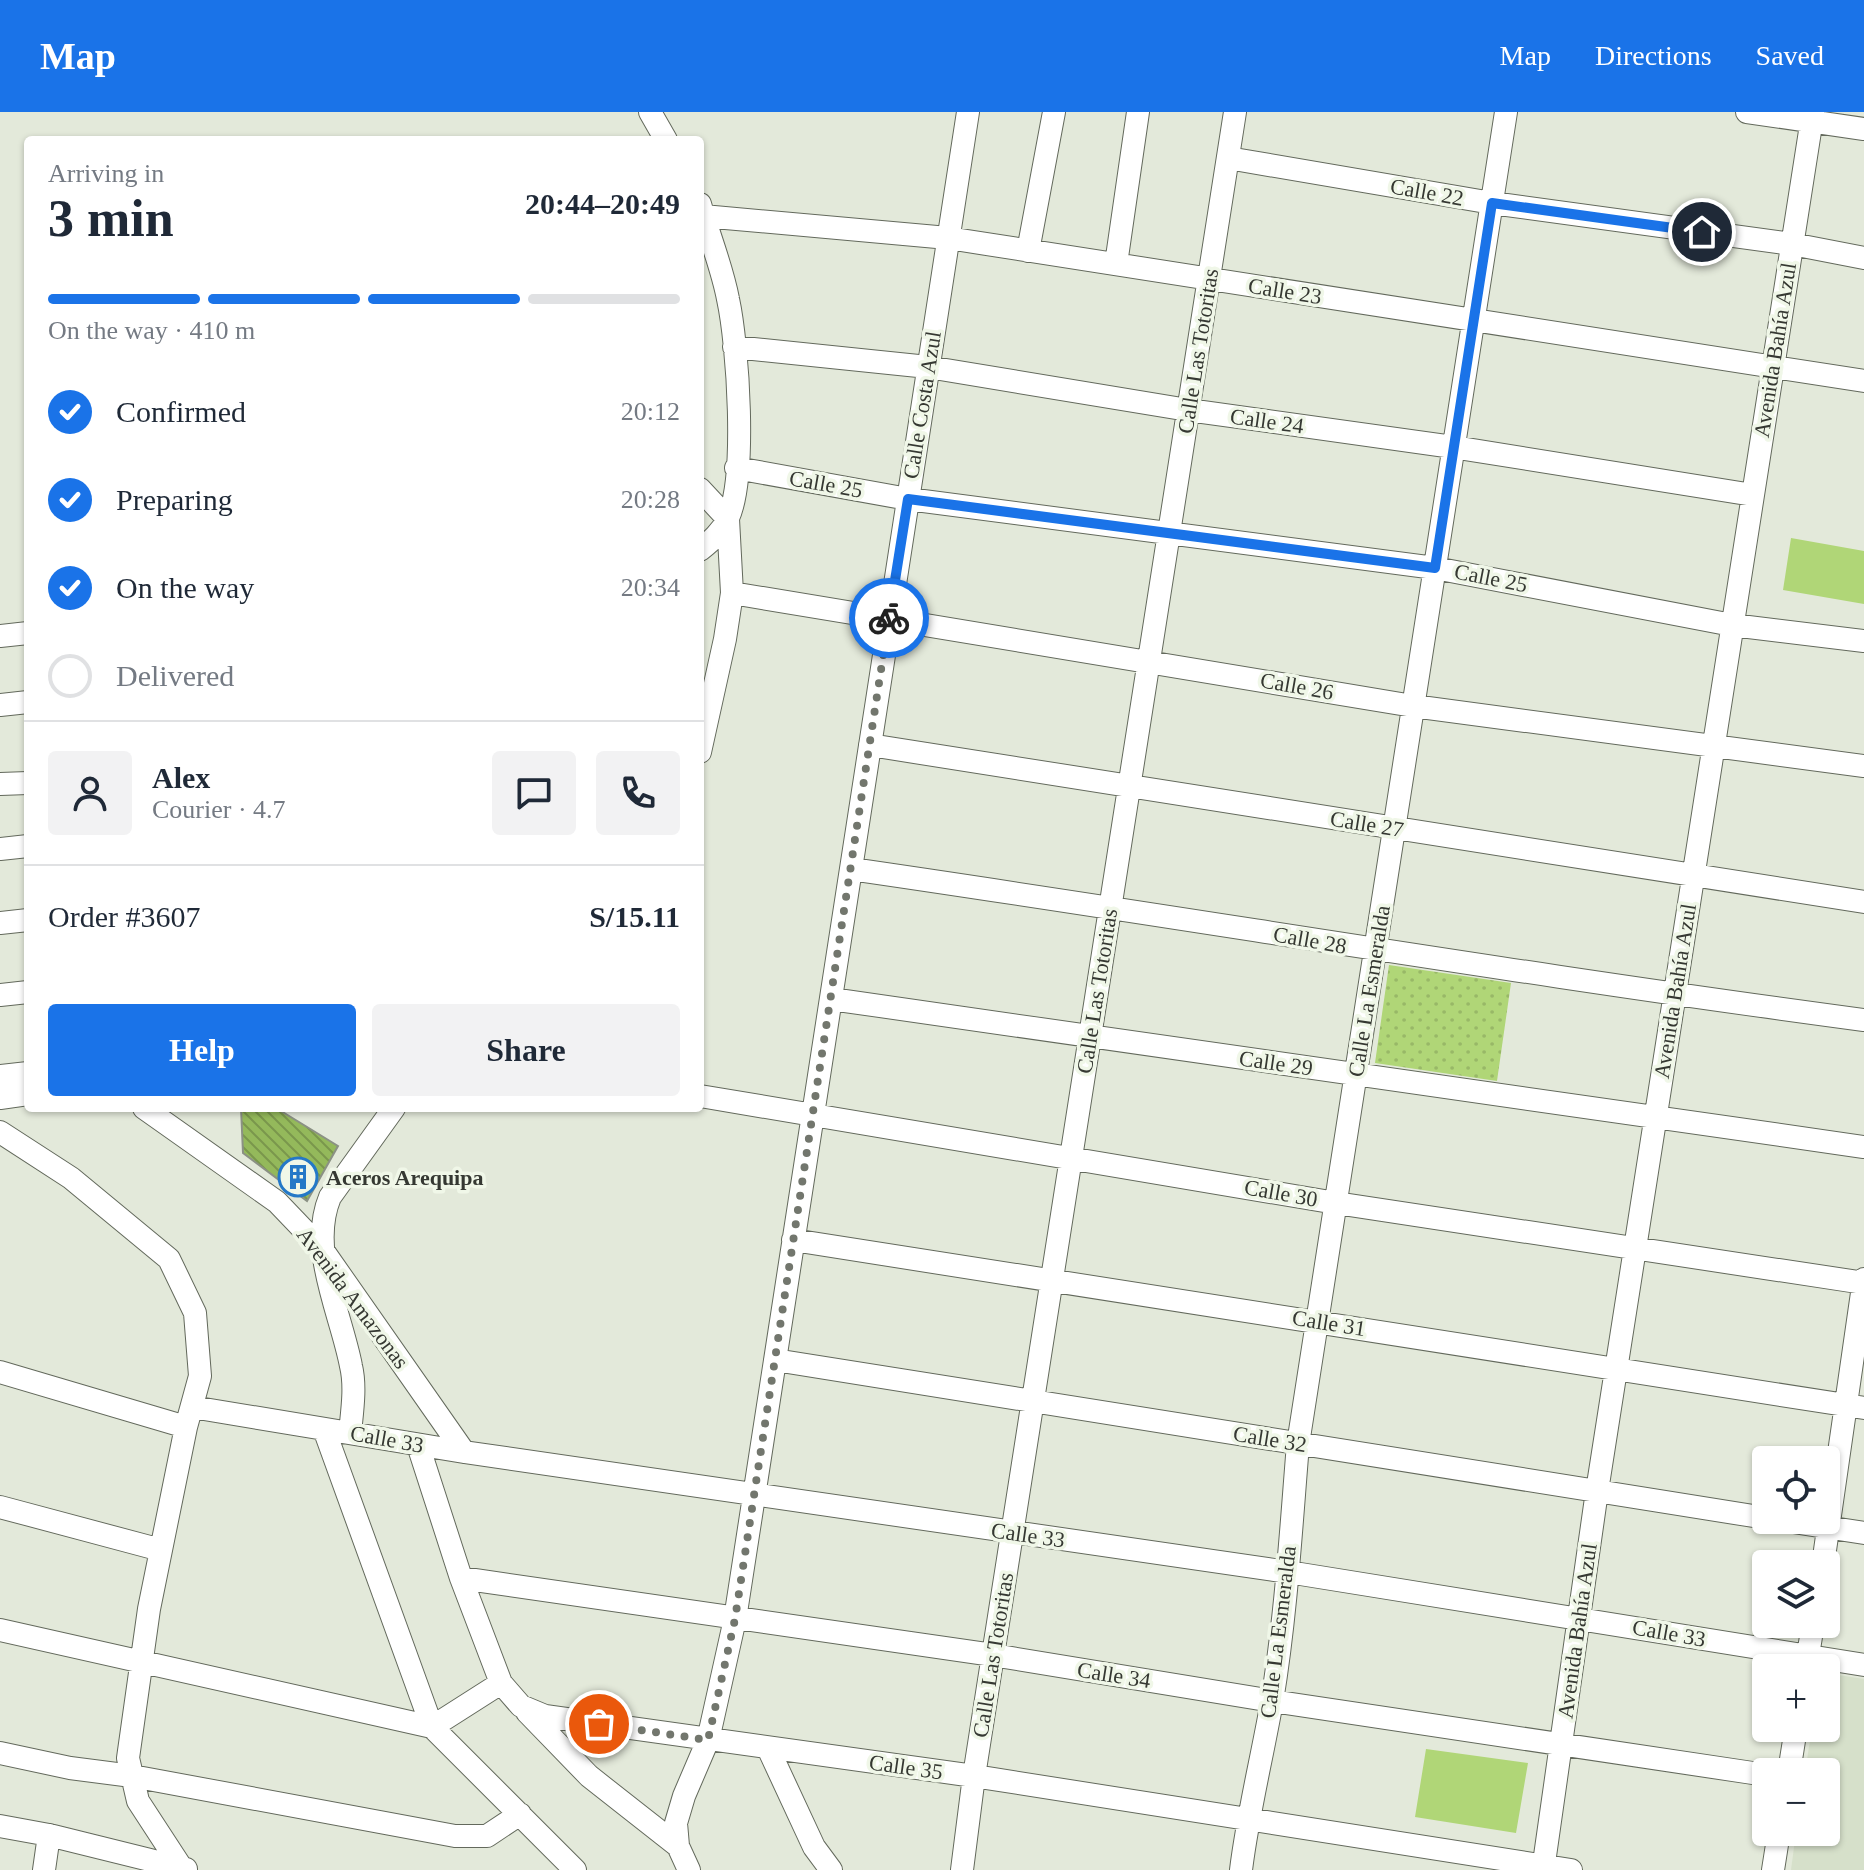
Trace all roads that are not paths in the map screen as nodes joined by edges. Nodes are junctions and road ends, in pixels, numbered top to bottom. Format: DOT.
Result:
graph roads {
  1 [pos="650,112"];
  2 [pos="966,112"];
  3 [pos="1054,112"];
  4 [pos="1138,112"];
  5 [pos="1235,112"];
  6 [pos="1506,112"];
  7 [pos="1747,112"];
  8 [pos="1812,116"];
  9 [pos="1864,129"];
  10 [pos="664,136"];
  11 [pos="1228,158"];
  12 [pos="1492,203"];
  13 [pos="704,210"];
  14 [pos="704,217"];
  15 [pos="948,238"];
  16 [pos="1792,244"];
  17 [pos="1028,251"];
  18 [pos="1864,258"];
  19 [pos="1116,264"];
  20 [pos="1209,279"];
  21 [pos="1473,320"];
  22 [pos="734,347"];
  23 [pos="1773,366"];
  24 [pos="928,367"];
  25 [pos="1864,381"];
  26 [pos="1188,410"];
  27 [pos="1453,447"];
  28 [pos="736,468"];
  29 [pos="704,493"];
  30 [pos="1753,495"];
  31 [pos="908,499"];
  32 [pos="728,519"];
  33 [pos="1169,532"];
  34 [pos="704,547"];
  35 [pos="1435,568"];
  36 [pos="732,593"];
  37 [pos="889,619"];
  38 [pos="1732,625"];
  39 [pos="24,633"];
  40 [pos="0,636"];
  41 [pos="1864,641"];
  42 [pos="1149,661"];
  43 [pos="24,702"];
  44 [pos="0,705"];
  45 [pos="1413,706"];
  46 [pos="705,708"];
  47 [pos="870,745"];
  48 [pos="1714,745"];
  49 [pos="1864,766"];
  50 [pos="24,783"];
  51 [pos="0,784"];
  52 [pos="1129,786"];
  53 [pos="1394,828"];
  54 [pos="24,846"];
  55 [pos="0,849"];
  56 [pos="851,869"];
  57 [pos="1693,875"];
  58 [pos="1864,902"];
  59 [pos="1110,906"];
  60 [pos="24,920"];
  61 [pos="0,923"];
  62 [pos="1375,950"];
  63 [pos="24,992"];
  64 [pos="0,995"];
  65 [pos="1675,995"];
  66 [pos="831,999"];
  67 [pos="1864,1020"];
  68 [pos="1090,1036"];
  69 [pos="24,1073"];
  70 [pos="1355,1074"];
  71 [pos="0,1076"];
  72 [pos="24,1095"];
  73 [pos="704,1097"];
  74 [pos="0,1098"];
  75 [pos="150,1112"];
  76 [pos="391,1112"];
  77 [pos="813,1115"];
  78 [pos="1655,1117"];
  79 [pos="0,1132"];
  80 [pos="1864,1147"];
  81 [pos="1071,1158"];
  82 [pos="1336,1203"];
  83 [pos="793,1240"];
  84 [pos="1635,1248"];
  85 [pos="322,1249"];
  86 [pos="1052,1280"];
  87 [pos="1864,1281"];
  88 [pos="1317,1321"];
  89 [pos="775,1360"];
  90 [pos="1616,1368"];
  91 [pos="0,1372"];
  92 [pos="1032,1401"];
  93 [pos="1855,1406"];
  94 [pos="189,1417"];
  95 [pos="324,1429"];
  96 [pos="350,1433"];
  97 [pos="1298,1444"];
  98 [pos="418,1445"];
  99 [pos="464,1452"];
  100 [pos="1840,1476"];
  101 [pos="1597,1491"];
  102 [pos="754,1493"];
  103 [pos="0,1507"];
  104 [pos="1752,1516"];
  105 [pos="1840,1530"];
  106 [pos="1012,1533"];
  107 [pos="1864,1533"];
  108 [pos="161,1550"];
  109 [pos="1288,1572"];
  110 [pos="461,1578"];
  111 [pos="1579,1618"];
  112 [pos="735,1619"];
  113 [pos="0,1630"];
  114 [pos="1766,1654"];
  115 [pos="993,1655"];
  116 [pos="142,1662"];
  117 [pos="1840,1664"];
  118 [pos="1864,1665"];
  119 [pos="501,1683"];
  120 [pos="1272,1701"];
  121 [pos="521,1706"];
  122 [pos="432,1727"];
  123 [pos="708,1740"];
  124 [pos="1562,1742"];
  125 [pos="768,1748"];
  126 [pos="0,1753"];
  127 [pos="1752,1773"];
  128 [pos="132,1776"];
  129 [pos="974,1776"];
  130 [pos="520,1814"];
  131 [pos="1247,1819"];
  132 [pos="0,1826"];
  133 [pos="49,1835"];
  134 [pos="678,1846"];
  135 [pos="1777,1846"];
  136 [pos="1543,1868"];
  137 [pos="184,1869"];
  138 [pos="44,1870"];
  139 [pos="575,1870"];
  140 [pos="689,1870"];
  141 [pos="831,1870"];
  142 [pos="962,1870"];
  143 [pos="1241,1870"];
  144 [pos="1571,1870"];
  145 [pos="1773,1870"];
  1 -- 10 [label="street"];
  2 -- 15 [label="street, Calle Costa Azul"];
  3 -- 17 [label="street"];
  4 -- 19 [label="street"];
  5 -- 11 [label="street, Calle Las Totoritas"];
  6 -- 12 [label="street, Calle La Esmeralda"];
  7 -- 8 [label="street"];
  8 -- 9 [label="street"];
  8 -- 16 [label="street, Avenida Bahía Azul"];
  11 -- 12 [label="street, Calle 22"];
  11 -- 20 [label="street, Calle Las Totoritas"];
  12 -- 16 [label="street, Calle 22"];
  12 -- 21 [label="street, Calle La Esmeralda"];
  13 -- 15 [label="street, Calle 23"];
  14 -- 22 [label="street"];
  15 -- 17 [label="street, Calle 23"];
  15 -- 24 [label="street, Calle Costa Azul"];
  16 -- 18 [label="street, Calle 22"];
  16 -- 23 [label="street, Avenida Bahía Azul"];
  17 -- 19 [label="street, Calle 23"];
  19 -- 20 [label="street, Calle 23"];
  20 -- 21 [label="street, Calle 23"];
  20 -- 26 [label="street, Calle Las Totoritas"];
  21 -- 23 [label="street, Calle 23"];
  21 -- 27 [label="street, Calle La Esmeralda"];
  22 -- 24 [label="street, Calle 24"];
  22 -- 28 [label="street"];
  23 -- 25 [label="street, Calle 23"];
  23 -- 30 [label="street, Avenida Bahía Azul"];
  24 -- 26 [label="street, Calle 24"];
  24 -- 31 [label="street, Calle Costa Azul"];
  26 -- 27 [label="street, Calle 24"];
  26 -- 33 [label="street, Calle Las Totoritas"];
  27 -- 30 [label="street, Calle 24"];
  27 -- 35 [label="street, Calle La Esmeralda"];
  28 -- 31 [label="street, Calle 25"];
  28 -- 32 [label="street"];
  29 -- 32 [label="street"];
  30 -- 38 [label="street, Avenida Bahía Azul"];
  31 -- 33 [label="street, Calle 25"];
  31 -- 37 [label="street, Calle Costa Azul"];
  32 -- 34 [label="street"];
  32 -- 36 [label="street"];
  33 -- 35 [label="street, Calle 25"];
  33 -- 42 [label="street, Calle Las Totoritas"];
  35 -- 38 [label="street, Calle 25"];
  35 -- 45 [label="street, Calle La Esmeralda"];
  36 -- 37 [label="street, Calle 26"];
  36 -- 46 [label="street"];
  37 -- 42 [label="street, Calle 26"];
  37 -- 47 [label="street, Calle Costa Azul"];
  38 -- 41 [label="street, Calle 25"];
  38 -- 48 [label="street, Avenida Bahía Azul"];
  39 -- 40 [label="street"];
  42 -- 45 [label="street, Calle 26"];
  42 -- 52 [label="street, Calle Las Totoritas"];
  43 -- 44 [label="street"];
  45 -- 48 [label="street, Calle 26"];
  45 -- 53 [label="street, Calle La Esmeralda"];
  47 -- 52 [label="street, Calle 27"];
  47 -- 56 [label="street, Calle Costa Azul"];
  48 -- 49 [label="street, Calle 26"];
  48 -- 57 [label="street, Avenida Bahía Azul"];
  50 -- 51 [label="street"];
  52 -- 53 [label="street, Calle 27"];
  52 -- 59 [label="street, Calle Las Totoritas"];
  53 -- 57 [label="street, Calle 27"];
  53 -- 62 [label="street, Calle La Esmeralda"];
  54 -- 55 [label="street"];
  56 -- 59 [label="street, Calle 28"];
  56 -- 66 [label="street, Calle Costa Azul"];
  57 -- 58 [label="street, Calle 27"];
  57 -- 65 [label="street, Avenida Bahía Azul"];
  59 -- 62 [label="street, Calle 28"];
  59 -- 68 [label="street, Calle Las Totoritas"];
  60 -- 61 [label="street"];
  62 -- 65 [label="street, Calle 28"];
  62 -- 70 [label="street, Calle La Esmeralda"];
  63 -- 64 [label="street"];
  65 -- 67 [label="street, Calle 28"];
  65 -- 78 [label="street, Avenida Bahía Azul"];
  66 -- 68 [label="street, Calle 29"];
  66 -- 77 [label="street, Calle Costa Azul"];
  68 -- 70 [label="street, Calle 29"];
  68 -- 81 [label="street, Calle Las Totoritas"];
  69 -- 71 [label="street"];
  70 -- 78 [label="street, Calle 29"];
  70 -- 82 [label="street, Calle La Esmeralda"];
  72 -- 74 [label="street"];
  73 -- 77 [label="street, Calle 30"];
  75 -- 85 [label="street, Avenida Amazonas"];
  76 -- 85 [label="street"];
  77 -- 81 [label="street, Calle 30"];
  77 -- 83 [label="street, Calle Costa Azul"];
  78 -- 80 [label="street, Calle 29"];
  78 -- 84 [label="street, Avenida Bahía Azul"];
  79 -- 94 [label="street"];
  81 -- 82 [label="street, Calle 30"];
  81 -- 86 [label="street, Calle Las Totoritas"];
  82 -- 84 [label="street, Calle 30"];
  82 -- 88 [label="street, Calle La Esmeralda"];
  83 -- 86 [label="street, Calle 31"];
  83 -- 89 [label="street, Calle Costa Azul"];
  84 -- 87 [label="street, Calle 30"];
  84 -- 90 [label="street, Avenida Bahía Azul"];
  85 -- 96 [label="street"];
  85 -- 99 [label="street, Avenida Amazonas"];
  86 -- 88 [label="street, Calle 31"];
  86 -- 92 [label="street, Calle Las Totoritas"];
  87 -- 93 [label="street"];
  88 -- 90 [label="street, Calle 31"];
  88 -- 97 [label="street, Calle La Esmeralda"];
  89 -- 92 [label="street, Calle 32"];
  89 -- 102 [label="street, Calle Costa Azul"];
  90 -- 93 [label="street, Calle 31"];
  90 -- 101 [label="street, Avenida Bahía Azul"];
  91 -- 94 [label="street, Calle 33"];
  92 -- 97 [label="street, Calle 32"];
  92 -- 106 [label="street, Calle Las Totoritas"];
  93 -- 100 [label="street"];
  94 -- 95 [label="street, Calle 33"];
  94 -- 108 [label="street"];
  95 -- 96 [label="street, Calle 33"];
  95 -- 122 [label="street"];
  96 -- 98 [label="street, Calle 33"];
  97 -- 101 [label="street, Calle 32"];
  97 -- 109 [label="street, Calle La Esmeralda"];
  98 -- 99 [label="street, Calle 33"];
  98 -- 110 [label="street"];
  99 -- 102 [label="street, Calle 33"];
  101 -- 104 [label="street, Calle 32"];
  101 -- 111 [label="street, Avenida Bahía Azul"];
  102 -- 106 [label="street, Calle 33"];
  102 -- 112 [label="street, Calle Costa Azul"];
  103 -- 108 [label="street"];
  105 -- 107 [label="street"];
  106 -- 109 [label="street, Calle 33"];
  106 -- 115 [label="street, Calle Las Totoritas"];
  108 -- 116 [label="street"];
  109 -- 111 [label="street, Calle 33"];
  109 -- 120 [label="street, Calle La Esmeralda"];
  110 -- 112 [label="street, Calle 34"];
  110 -- 119 [label="street"];
  111 -- 114 [label="street, Calle 33"];
  111 -- 124 [label="street, Avenida Bahía Azul"];
  112 -- 115 [label="street, Calle 34"];
  112 -- 123 [label="street, Calle Costa Azul"];
  113 -- 116 [label="street"];
  115 -- 120 [label="street, Calle 34"];
  115 -- 129 [label="street, Calle Las Totoritas"];
  116 -- 122 [label="street"];
  116 -- 128 [label="street"];
  117 -- 118 [label="street, Calle 33"];
  119 -- 121 [label="street"];
  119 -- 122 [label="street"];
  120 -- 124 [label="street, Calle 34"];
  120 -- 131 [label="street, Calle La Esmeralda"];
  121 -- 123 [label="street, Calle 35"];
  121 -- 134 [label="street"];
  122 -- 130 [label="street"];
  123 -- 125 [label="street, Calle 35"];
  123 -- 134 [label="street, Calle Costa Azul"];
  124 -- 127 [label="street, Calle 34"];
  124 -- 136 [label="street, Avenida Bahía Azul"];
  125 -- 129 [label="street, Calle 35"];
  125 -- 141 [label="street"];
  126 -- 128 [label="street"];
  128 -- 130 [label="street"];
  128 -- 137 [label="street"];
  129 -- 131 [label="street, Calle 35"];
  129 -- 142 [label="street, Calle Las Totoritas"];
  130 -- 139 [label="street"];
  131 -- 136 [label="street, Calle 35"];
  131 -- 143 [label="street, Calle La Esmeralda"];
  132 -- 133 [label="street"];
  133 -- 137 [label="street"];
  133 -- 138 [label="street"];
  134 -- 140 [label="street"];
  135 -- 145 [label="street"];
  136 -- 144 [label="street, Calle 35"];
}
